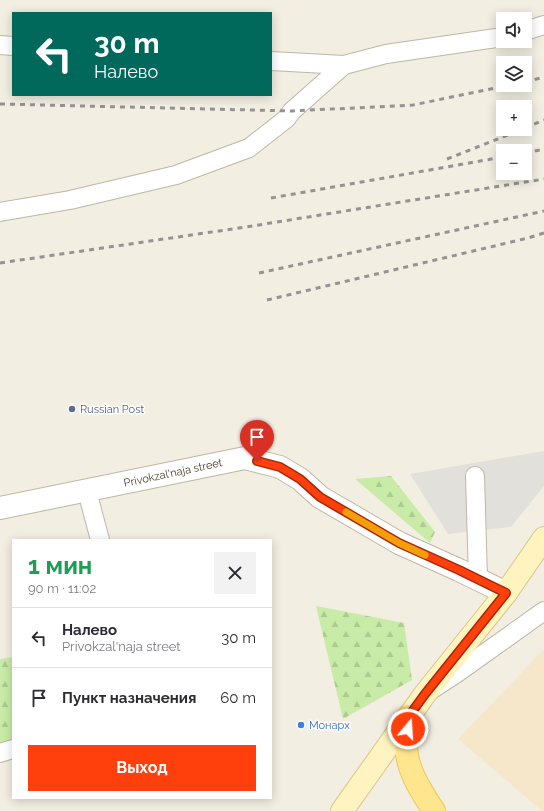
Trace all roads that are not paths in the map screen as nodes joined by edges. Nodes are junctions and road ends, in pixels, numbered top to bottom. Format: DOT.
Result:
graph roads {
  1 [pos="544,25"];
  2 [pos="532,29"];
  3 [pos="496,38"];
  4 [pos="0,45"];
  5 [pos="12,46"];
  6 [pos="272,61"];
  7 [pos="344,65"];
  8 [pos="0,212"];
  9 [pos="475,476"];
  10 [pos="87,491"];
  11 [pos="0,508"];
  12 [pos="544,538"];
  13 [pos="100,539"];
  14 [pos="478,579"];
  15 [pos="506,593"];
  16 [pos="544,611"];
  17 [pos="425,694"];
  18 [pos="409,716"];
  19 [pos="12,749"];
  20 [pos="0,753"];
  21 [pos="342,811"];
  22 [pos="434,811"];
  1 -- 2 [label="lane"];
  3 -- 7 [label="lane"];
  4 -- 5 [label="lane"];
  6 -- 7 [label="lane"];
  7 -- 8 [label="lane"];
  9 -- 14 [label="lane"];
  10 -- 11 [label="street, Privokzal'naja street"];
  10 -- 13 [label="lane"];
  10 -- 14 [label="street, Privokzal'naja street"];
  12 -- 15 [label="street"];
  14 -- 15 [label="street, Privokzal'naja street"];
  15 -- 17 [label="street"];
  16 -- 17 [label="lane"];
  17 -- 18 [label="street"];
  18 -- 21 [label="street"];
  18 -- 22 [label="main road"];
  19 -- 20 [label="lane"];
}
